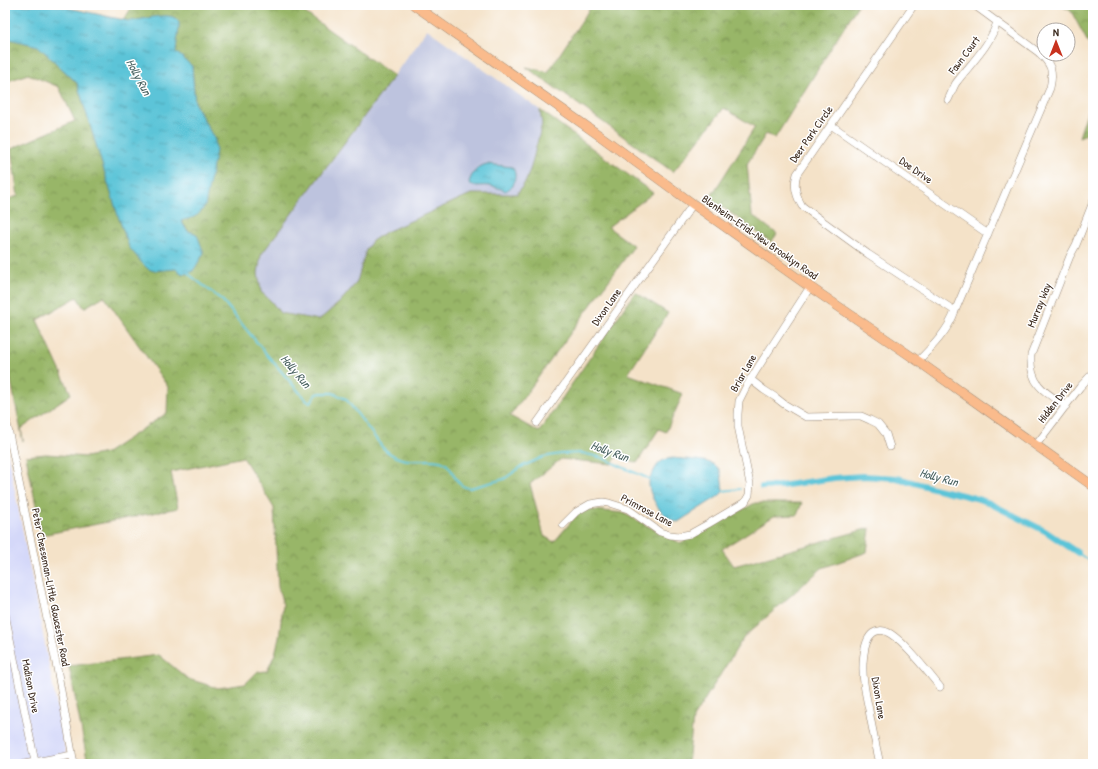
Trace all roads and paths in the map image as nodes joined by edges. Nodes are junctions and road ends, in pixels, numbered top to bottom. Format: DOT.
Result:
graph roads {
  1 [pos="414,5"];
  2 [pos="914,5"];
  3 [pos="974,5"];
  4 [pos="997,22"];
  5 [pos="948,100"];
  6 [pos="831,125"];
  7 [pos="1093,202"];
  8 [pos="693,204"];
  9 [pos="988,234"];
  10 [pos="810,287"];
  11 [pos="955,311"];
  12 [pos="918,361"];
  13 [pos="1093,373"];
  14 [pos="750,379"];
  15 [pos="1066,406"];
  16 [pos="5,414"];
  17 [pos="537,424"];
  18 [pos="1036,445"];
  19 [pos="890,447"];
  20 [pos="750,481"];
  21 [pos="1093,486"];
  22 [pos="563,525"];
  23 [pos="5,614"];
  24 [pos="940,687"];
  25 [pos="72,755"];
  26 [pos="34,762"];
  27 [pos="24,764"];
  28 [pos="74,764"];
  29 [pos="880,764"];
  1 -- 8 [label="main road, Blenheim-Erial-New Brooklyn Road"];
  2 -- 6 [label="street, Deer Park Circle"];
  3 -- 4 [label="street"];
  4 -- 5 [label="street, Fawn Court"];
  4 -- 9 [label="street"];
  6 -- 9 [label="street, Doe Drive"];
  6 -- 11 [label="street, Deer Park Circle"];
  7 -- 15 [label="street, Murray Way"];
  8 -- 10 [label="main road, Blenheim-Erial-New Brooklyn Road"];
  8 -- 17 [label="street, Dixon Lane"];
  9 -- 11 [label="street"];
  10 -- 12 [label="main road, Blenheim-Erial-New Brooklyn Road"];
  10 -- 14 [label="street, Briar Lane"];
  11 -- 12 [label="street"];
  12 -- 18 [label="main road, Blenheim-Erial-New Brooklyn Road"];
  13 -- 15 [label="street, Hidden Drive"];
  14 -- 19 [label="street"];
  14 -- 20 [label="street, Briar Lane"];
  15 -- 18 [label="street, Hidden Drive"];
  16 -- 25 [label="street, Peter Cheeseman-Little Gloucester Road"];
  18 -- 21 [label="main road, Blenheim-Erial-New Brooklyn Road"];
  20 -- 22 [label="street, Primrose Lane"];
  23 -- 26 [label="street, Madison Drive"];
  24 -- 29 [label="street, Dixon Lane"];
  25 -- 26 [label="street"];
  25 -- 28 [label="street, Peter Cheeseman-Little Gloucester Road"];
  26 -- 27 [label="street"];
}
